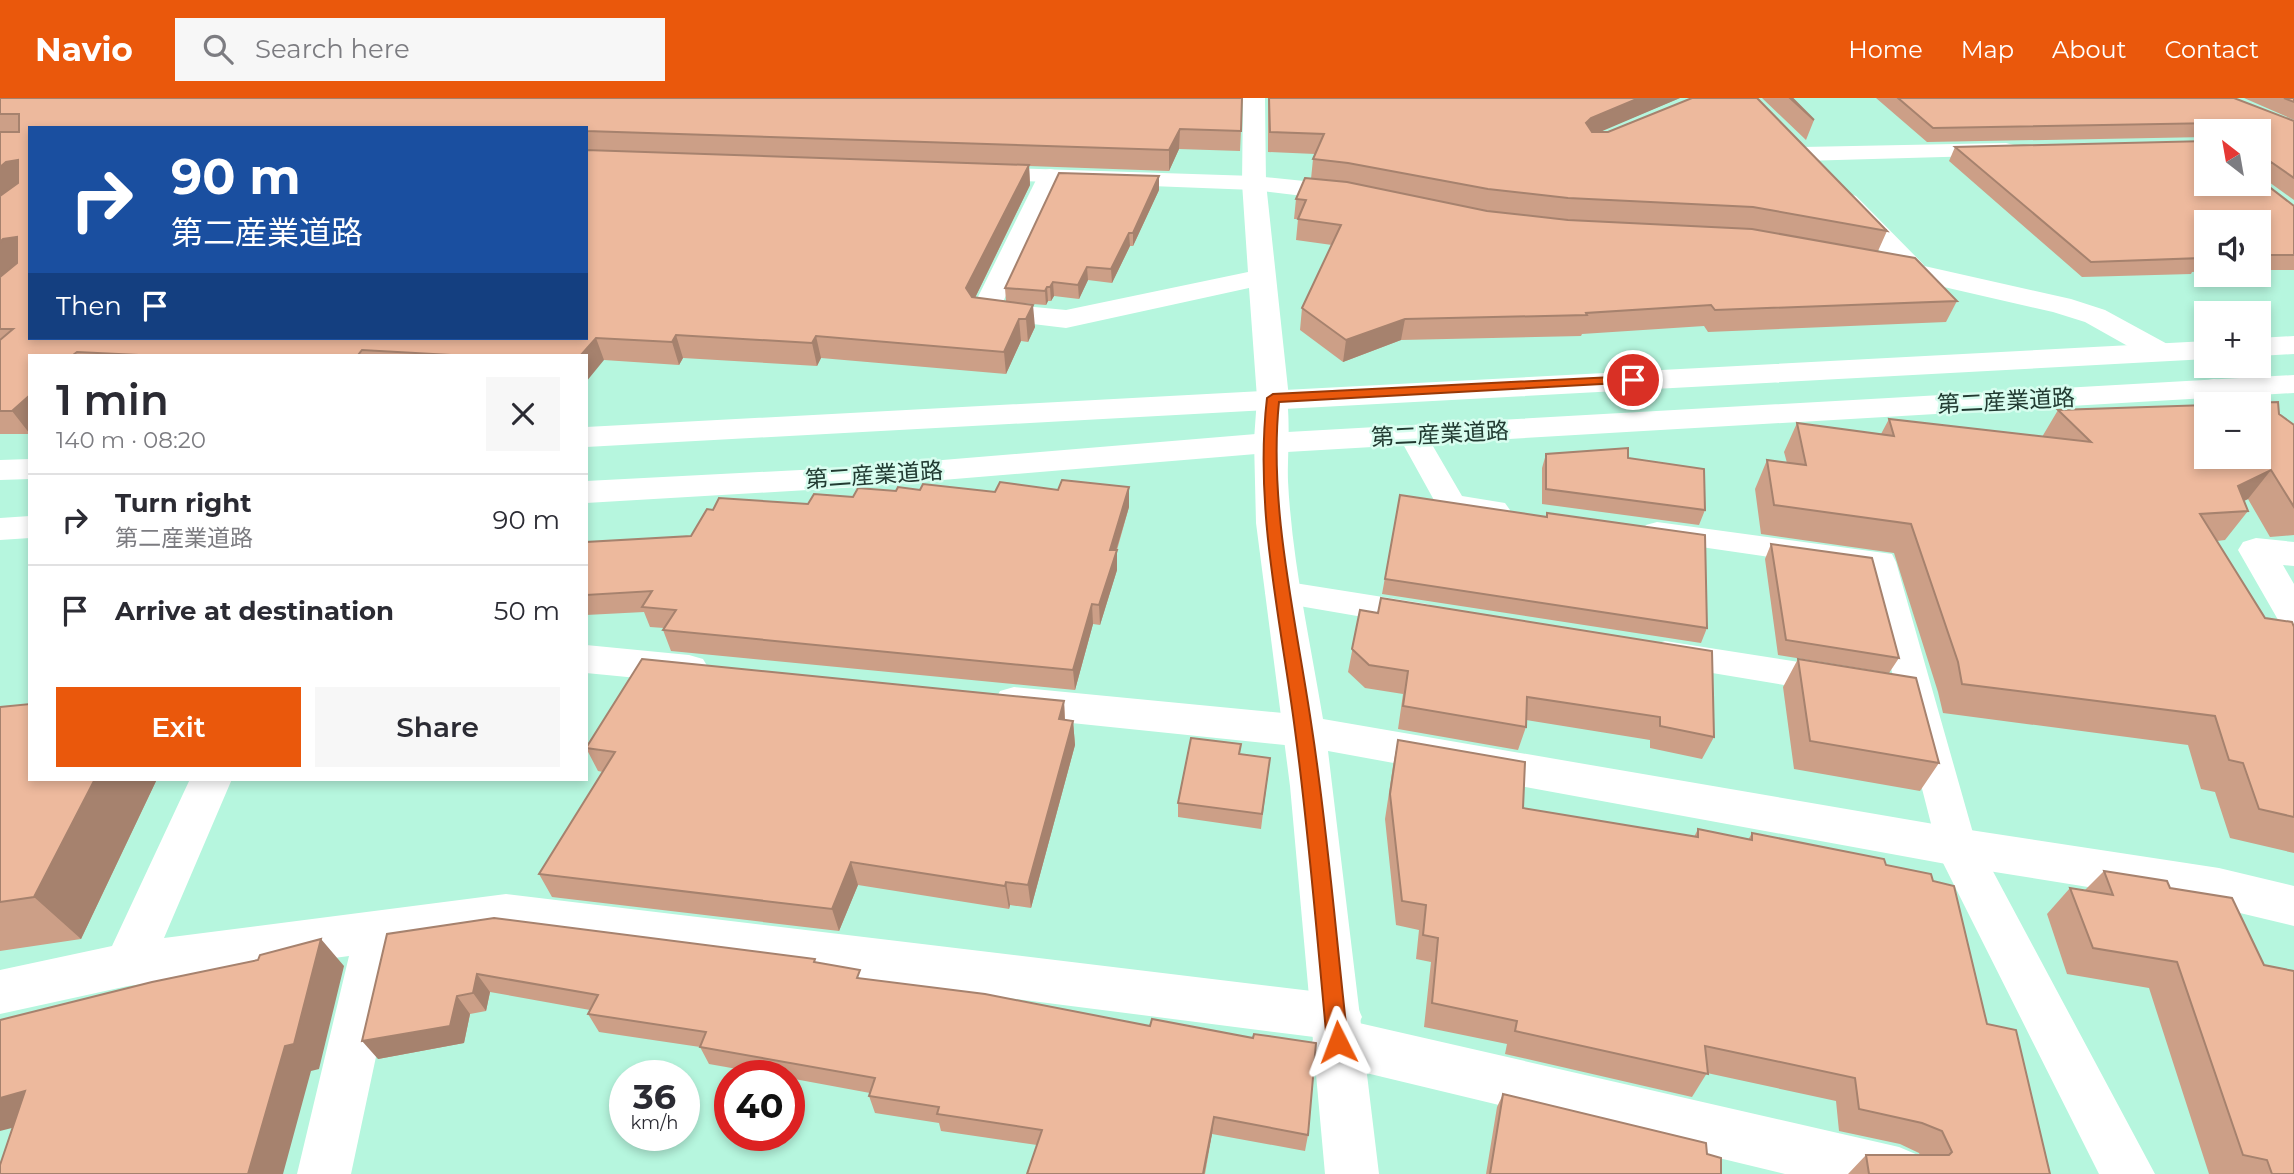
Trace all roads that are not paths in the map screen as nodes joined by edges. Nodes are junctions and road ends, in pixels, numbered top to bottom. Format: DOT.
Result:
graph roads {
  1 [pos="1254,98"];
  2 [pos="1783,135"];
  3 [pos="2035,149"];
  4 [pos="1802,154"];
  5 [pos="954,173"];
  6 [pos="1049,176"];
  7 [pos="1254,183"];
  8 [pos="1383,200"];
  9 [pos="1860,260"];
  10 [pos="1913,270"];
  11 [pos="1262,277"];
  12 [pos="2294,345"];
  13 [pos="2271,346"];
  14 [pos="2194,351"];
  15 [pos="2160,352"];
  16 [pos="2294,384"];
  17 [pos="2247,392"];
  18 [pos="2194,397"];
  19 [pos="1273,398"];
  20 [pos="1413,435"];
  21 [pos="588,437"];
  22 [pos="1268,443"];
  23 [pos="28,469"];
  24 [pos="0,470"];
  25 [pos="588,492"];
  26 [pos="1520,514"];
  27 [pos="28,527"];
  28 [pos="0,528"];
  29 [pos="1631,529"];
  30 [pos="2294,554"];
  31 [pos="1282,593"];
  32 [pos="2294,617"];
  33 [pos="1461,621"];
  34 [pos="1627,648"];
  35 [pos="588,659"];
  36 [pos="724,673"];
  37 [pos="1918,694"];
  38 [pos="973,698"];
  39 [pos="1304,731"];
  40 [pos="210,781"];
  41 [pos="1957,847"];
  42 [pos="2294,906"];
  43 [pos="379,929"];
  44 [pos="128,964"];
  45 [pos="0,992"];
  46 [pos="1337,1029"];
  47 [pos="324,1174"];
  48 [pos="1352,1174"];
  49 [pos="1899,1174"];
  50 [pos="2128,1174"];
  1 -- 7 [label="street"];
  2 -- 4 [label="street"];
  3 -- 4 [label="street"];
  4 -- 10 [label="street"];
  5 -- 6 [label="street"];
  6 -- 7 [label="street"];
  6 -- 11 [label="street"];
  7 -- 8 [label="street"];
  7 -- 11 [label="street"];
  9 -- 10 [label="street"];
  10 -- 15 [label="street"];
  11 -- 19 [label="street"];
  12 -- 13 [label="street"];
  14 -- 15 [label="street, 第二産業道路"];
  15 -- 19 [label="street, 第二産業道路"];
  16 -- 17 [label="street, 第二産業道路"];
  18 -- 20 [label="street, 第二産業道路"];
  19 -- 21 [label="street, 第二産業道路"];
  19 -- 22 [label="street"];
  20 -- 22 [label="street, 第二産業道路"];
  20 -- 26 [label="lane"];
  22 -- 25 [label="street, 第二産業道路"];
  22 -- 31 [label="street"];
  23 -- 24 [label="street"];
  27 -- 28 [label="street"];
  29 -- 37 [label="lane"];
  30 -- 32 [label="street"];
  31 -- 33 [label="lane"];
  31 -- 39 [label="street"];
  34 -- 37 [label="lane"];
  35 -- 36 [label="street"];
  37 -- 41 [label="lane"];
  38 -- 39 [label="street"];
  39 -- 41 [label="street"];
  39 -- 46 [label="street"];
  40 -- 44 [label="street"];
  41 -- 42 [label="street"];
  41 -- 50 [label="street"];
  43 -- 44 [label="street"];
  43 -- 46 [label="street"];
  43 -- 47 [label="street"];
  44 -- 45 [label="street"];
  46 -- 48 [label="street"];
  46 -- 49 [label="street"];
}
